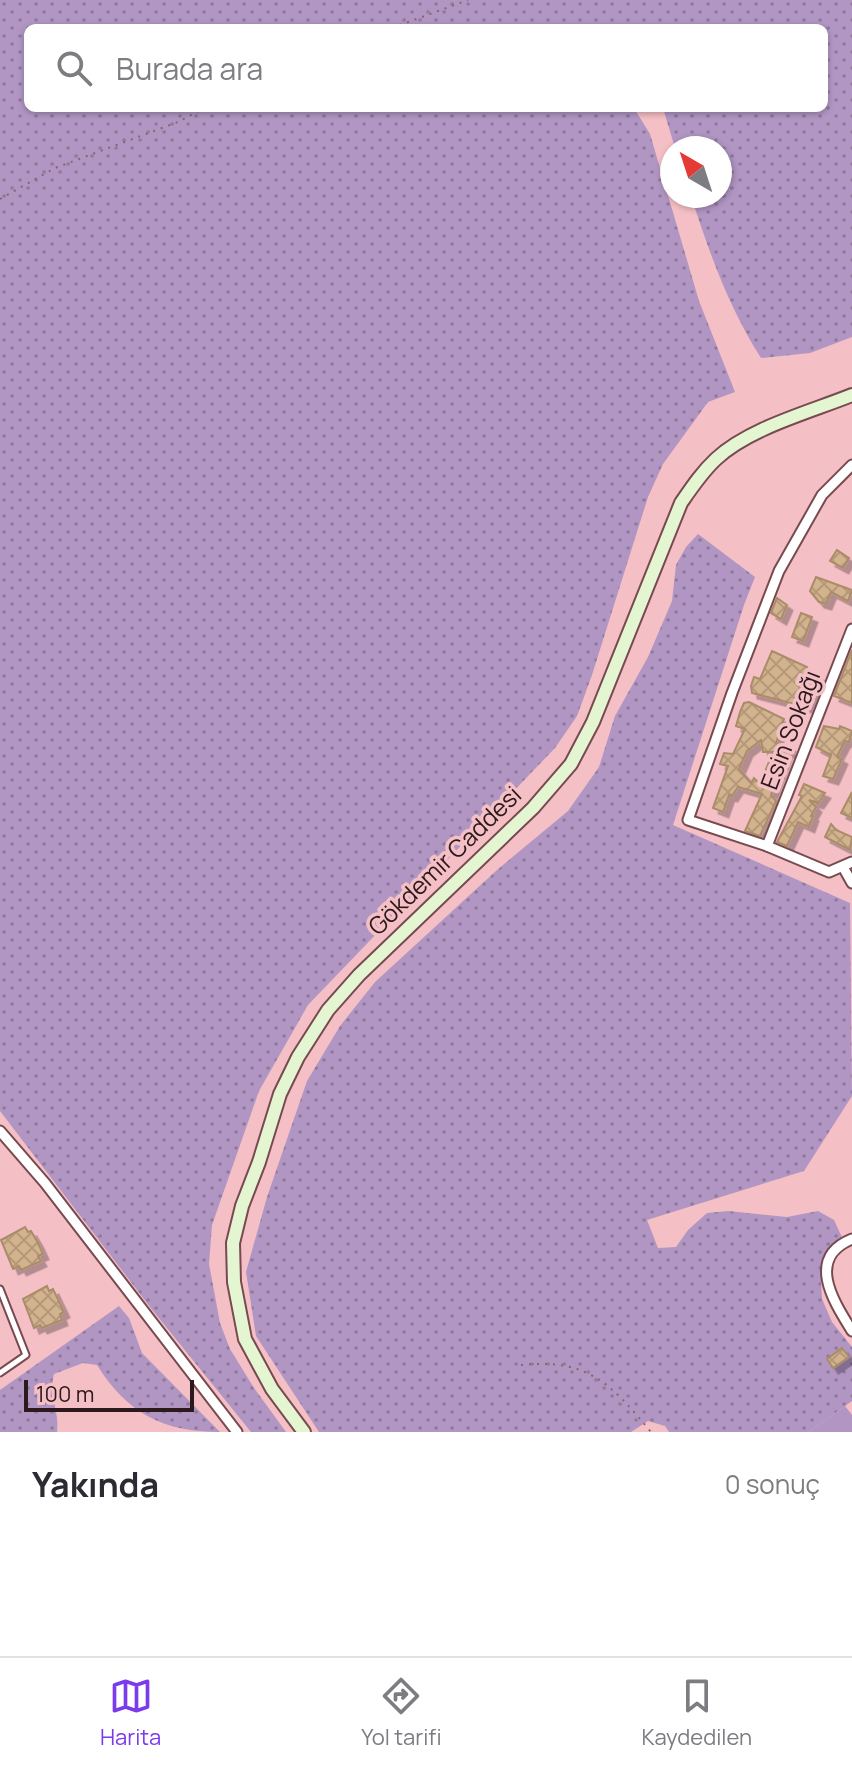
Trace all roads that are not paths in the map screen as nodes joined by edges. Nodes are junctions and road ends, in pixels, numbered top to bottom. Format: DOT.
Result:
graph roads {
  1 [pos="852,395"];
  2 [pos="852,465"];
  3 [pos="852,629"];
  4 [pos="767,846"];
  5 [pos="848,865"];
  6 [pos="852,883"];
  7 [pos="0,1131"];
  8 [pos="852,1239"];
  9 [pos="0,1289"];
  10 [pos="852,1331"];
  11 [pos="0,1373"];
  12 [pos="237,1432"];
  13 [pos="304,1432"];
  1 -- 13 [label="main road, Gökdemir Caddesi"];
  2 -- 4 [label="street"];
  3 -- 4 [label="street, Esin Sokağı"];
  4 -- 5 [label="street"];
  5 -- 6 [label="street"];
  7 -- 12 [label="street"];
  8 -- 10 [label="street"];
  9 -- 11 [label="lane"];
}
